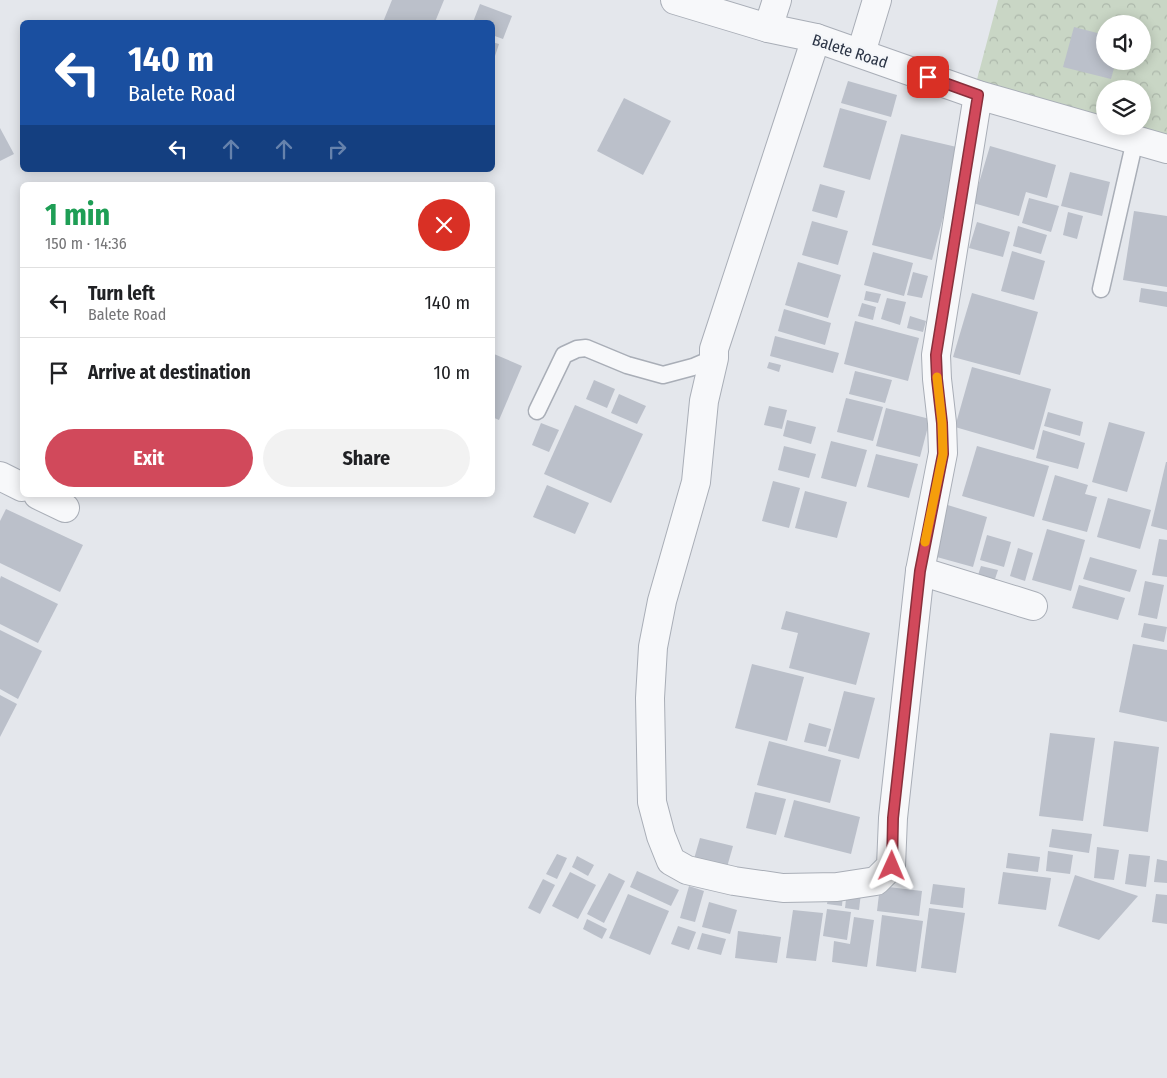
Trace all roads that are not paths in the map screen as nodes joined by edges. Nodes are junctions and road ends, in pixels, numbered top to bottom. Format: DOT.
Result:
graph roads {
  1 [pos="674,0"];
  2 [pos="777,0"];
  3 [pos="877,0"];
  4 [pos="768,28"];
  5 [pos="816,38"];
  6 [pos="861,53"];
  7 [pos="978,95"];
  8 [pos="1135,140"];
  9 [pos="1167,149"];
  10 [pos="1101,289"];
  11 [pos="714,358"];
  12 [pos="537,411"];
  13 [pos="0,476"];
  14 [pos="20,486"];
  15 [pos="42,497"];
  16 [pos="64,508"];
  17 [pos="920,571"];
  18 [pos="1034,606"];
  1 -- 4 [label="street, Balete Road"];
  2 -- 4 [label="street"];
  3 -- 6 [label="street"];
  4 -- 5 [label="street, Balete Road"];
  5 -- 6 [label="street, Balete Road"];
  5 -- 11 [label="street"];
  6 -- 7 [label="street, Balete Road"];
  7 -- 8 [label="street, Balete Road"];
  7 -- 17 [label="street"];
  8 -- 9 [label="street, Balete Road"];
  8 -- 10 [label="lane"];
  11 -- 12 [label="lane"];
  11 -- 17 [label="street"];
  13 -- 14 [label="street"];
  15 -- 16 [label="street"];
  17 -- 18 [label="street"];
}
